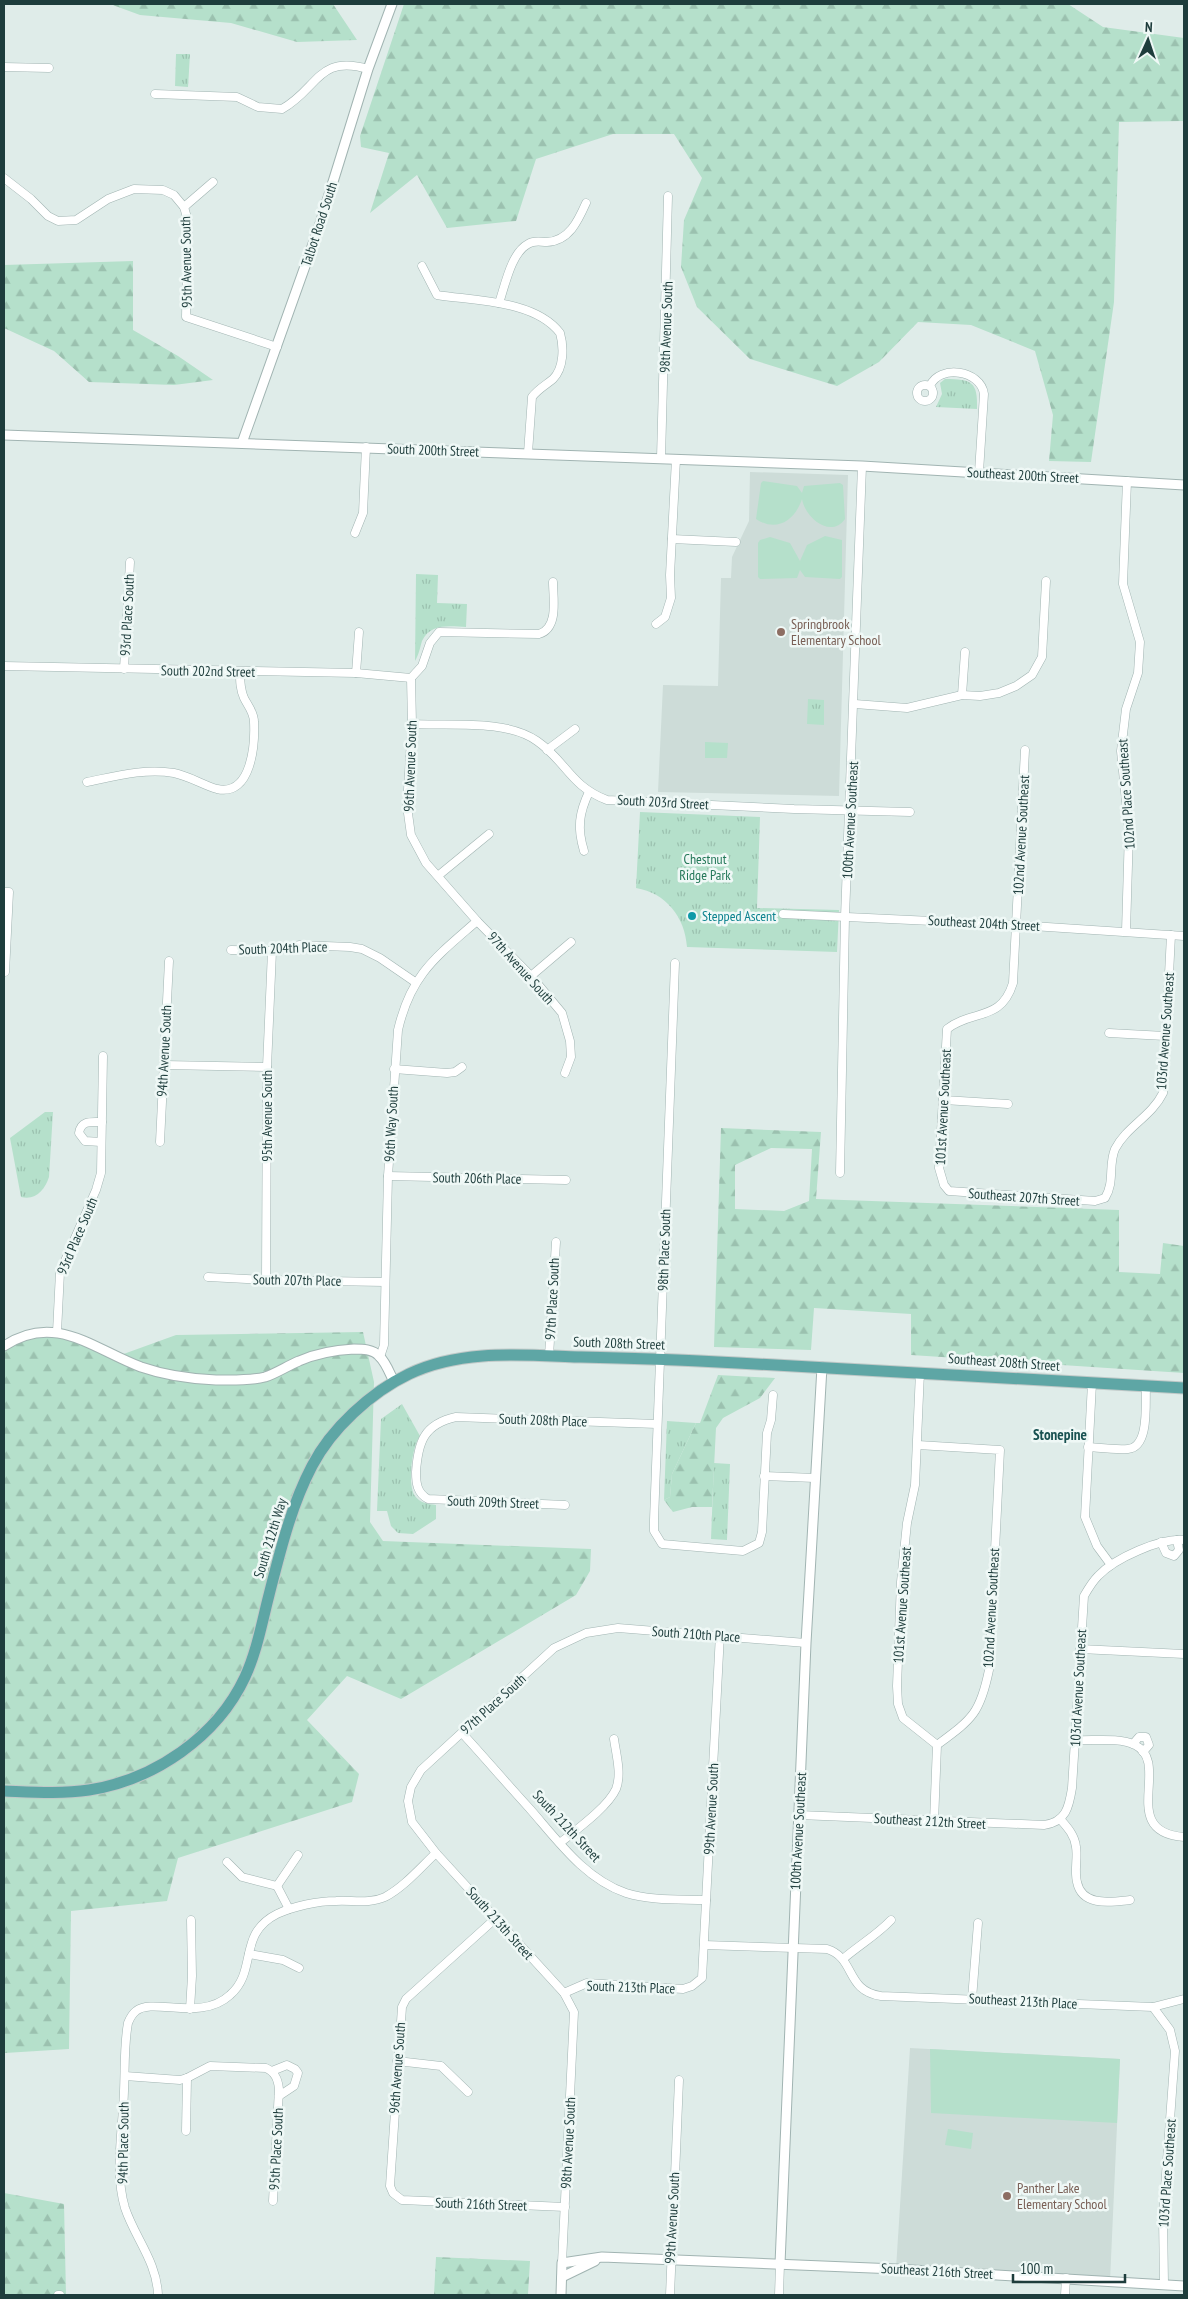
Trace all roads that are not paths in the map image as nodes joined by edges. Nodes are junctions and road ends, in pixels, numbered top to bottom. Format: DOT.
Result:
graph roads {
  1 [pos="392,4"];
  2 [pos="4,66"];
  3 [pos="49,68"];
  4 [pos="368,69"];
  5 [pos="155,94"];
  6 [pos="4,178"];
  7 [pos="212,182"];
  8 [pos="668,196"];
  9 [pos="586,203"];
  10 [pos="184,207"];
  11 [pos="422,266"];
  12 [pos="499,303"];
  13 [pos="277,347"];
  14 [pos="930,386"];
  15 [pos="4,435"];
  16 [pos="242,443"];
  17 [pos="366,448"];
  18 [pos="528,453"];
  19 [pos="661,458"];
  20 [pos="676,459"];
  21 [pos="862,466"];
  22 [pos="979,472"];
  23 [pos="1127,482"];
  24 [pos="1184,485"];
  25 [pos="355,533"];
  26 [pos="672,539"];
  27 [pos="736,542"];
  28 [pos="130,562"];
  29 [pos="1046,580"];
  30 [pos="553,582"];
  31 [pos="656,624"];
  32 [pos="359,632"];
  33 [pos="965,652"];
  34 [pos="4,666"];
  35 [pos="124,669"];
  36 [pos="240,672"];
  37 [pos="356,673"];
  38 [pos="411,678"];
  39 [pos="962,695"];
  40 [pos="855,704"];
  41 [pos="412,724"];
  42 [pos="574,729"];
  43 [pos="547,750"];
  44 [pos="1025,750"];
  45 [pos="88,782"];
  46 [pos="589,792"];
  47 [pos="850,811"];
  48 [pos="910,812"];
  49 [pos="489,834"];
  50 [pos="584,851"];
  51 [pos="438,876"];
  52 [pos="4,892"];
  53 [pos="783,914"];
  54 [pos="845,917"];
  55 [pos="477,921"];
  56 [pos="1016,925"];
  57 [pos="1126,931"];
  58 [pos="1171,935"];
  59 [pos="1184,936"];
  60 [pos="571,942"];
  61 [pos="231,950"];
  62 [pos="272,951"];
  63 [pos="169,960"];
  64 [pos="675,963"];
  65 [pos="5,972"];
  66 [pos="531,976"];
  67 [pos="415,982"];
  68 [pos="947,1029"];
  69 [pos="1109,1033"];
  70 [pos="1165,1036"];
  71 [pos="103,1056"];
  72 [pos="164,1065"];
  73 [pos="267,1067"];
  74 [pos="462,1067"];
  75 [pos="394,1069"];
  76 [pos="566,1073"];
  77 [pos="944,1100"];
  78 [pos="1008,1104"];
  79 [pos="102,1122"];
  80 [pos="102,1142"];
  81 [pos="160,1142"];
  82 [pos="840,1173"];
  83 [pos="388,1176"];
  84 [pos="566,1180"];
  85 [pos="944,1185"];
  86 [pos="1105,1198"];
  87 [pos="556,1242"];
  88 [pos="208,1277"];
  89 [pos="266,1280"];
  90 [pos="385,1282"];
  91 [pos="57,1332"];
  92 [pos="4,1346"];
  93 [pos="549,1356"];
  94 [pos="380,1357"];
  95 [pos="660,1359"];
  96 [pos="822,1367"];
  97 [pos="418,1370"];
  98 [pos="920,1372"];
  99 [pos="394,1382"];
  100 [pos="1092,1383"];
  101 [pos="1146,1386"];
  102 [pos="1184,1388"];
  103 [pos="773,1394"];
  104 [pos="657,1424"];
  105 [pos="918,1445"];
  106 [pos="1088,1447"];
  107 [pos="764,1476"];
  108 [pos="815,1478"];
  109 [pos="422,1494"];
  110 [pos="565,1506"];
  111 [pos="1181,1540"];
  112 [pos="1161,1542"];
  113 [pos="1111,1565"];
  114 [pos="586,1633"];
  115 [pos="720,1634"];
  116 [pos="806,1642"];
  117 [pos="1080,1649"];
  118 [pos="1184,1654"];
  119 [pos="462,1732"];
  120 [pos="614,1739"];
  121 [pos="1075,1740"];
  122 [pos="937,1745"];
  123 [pos="411,1786"];
  124 [pos="4,1791"];
  125 [pos="799,1815"];
  126 [pos="1061,1820"];
  127 [pos="934,1822"];
  128 [pos="1184,1836"];
  129 [pos="560,1844"];
  130 [pos="436,1853"];
  131 [pos="298,1855"];
  132 [pos="227,1862"];
  133 [pos="277,1886"];
  134 [pos="706,1900"];
  135 [pos="1130,1900"];
  136 [pos="289,1909"];
  137 [pos="496,1918"];
  138 [pos="191,1920"];
  139 [pos="891,1920"];
  140 [pos="978,1923"];
  141 [pos="704,1945"];
  142 [pos="793,1947"];
  143 [pos="249,1954"];
  144 [pos="843,1959"];
  145 [pos="299,1968"];
  146 [pos="699,1982"];
  147 [pos="564,1993"];
  148 [pos="972,1999"];
  149 [pos="1184,1999"];
  150 [pos="1153,2007"];
  151 [pos="190,2008"];
  152 [pos="397,2061"];
  153 [pos="272,2071"];
  154 [pos="125,2076"];
  155 [pos="187,2078"];
  156 [pos="679,2080"];
  157 [pos="468,2092"];
  158 [pos="279,2093"];
  159 [pos="186,2131"];
  160 [pos="397,2198"];
  161 [pos="273,2201"];
  162 [pos="565,2207"];
  163 [pos="620,2258"];
  164 [pos="670,2260"];
  165 [pos="562,2263"];
  166 [pos="780,2264"];
  167 [pos="562,2276"];
  168 [pos="1066,2278"];
  169 [pos="1164,2284"];
  170 [pos="1184,2286"];
  171 [pos="158,2295"];
  172 [pos="561,2295"];
  173 [pos="670,2295"];
  174 [pos="779,2295"];
  175 [pos="1065,2295"];
  1 -- 4 [label="street, Talbot Road South"];
  2 -- 3 [label="street"];
  4 -- 5 [label="street"];
  4 -- 13 [label="street, Talbot Road South"];
  6 -- 10 [label="street"];
  7 -- 10 [label="street"];
  8 -- 19 [label="street, 98th Avenue South"];
  9 -- 12 [label="street"];
  10 -- 13 [label="street, 95th Avenue South"];
  11 -- 12 [label="street"];
  12 -- 18 [label="street"];
  13 -- 16 [label="street, Talbot Road South"];
  14 -- 22 [label="street"];
  15 -- 16 [label="street, South 200th Street"];
  16 -- 17 [label="street, South 200th Street"];
  17 -- 18 [label="street, South 200th Street"];
  17 -- 25 [label="street"];
  18 -- 19 [label="street, South 200th Street"];
  19 -- 20 [label="street, South 200th Street"];
  20 -- 21 [label="street, South 200th Street"];
  20 -- 26 [label="street"];
  21 -- 22 [label="street, Southeast 200th Street"];
  21 -- 40 [label="street, 100th Avenue Southeast"];
  22 -- 23 [label="street, Southeast 200th Street"];
  23 -- 24 [label="street, Southeast 200th Street"];
  23 -- 57 [label="street, 102nd Place Southeast"];
  26 -- 27 [label="street"];
  26 -- 31 [label="street"];
  28 -- 35 [label="street, 93rd Place South"];
  29 -- 39 [label="street"];
  30 -- 38 [label="street"];
  32 -- 37 [label="street"];
  33 -- 39 [label="street"];
  34 -- 35 [label="street, South 202nd Street"];
  35 -- 36 [label="street, South 202nd Street"];
  36 -- 37 [label="street, South 202nd Street"];
  36 -- 45 [label="street"];
  37 -- 38 [label="street, South 202nd Street"];
  38 -- 41 [label="street, 96th Avenue South"];
  39 -- 40 [label="street"];
  40 -- 47 [label="street, 100th Avenue Southeast"];
  41 -- 43 [label="street, South 203rd Street"];
  41 -- 51 [label="street, 96th Avenue South"];
  42 -- 43 [label="street"];
  43 -- 46 [label="street, South 203rd Street"];
  44 -- 56 [label="street, 102nd Avenue Southeast"];
  46 -- 47 [label="street, South 203rd Street"];
  46 -- 50 [label="street"];
  47 -- 48 [label="street, South 203rd Street"];
  47 -- 54 [label="street, 100th Avenue Southeast"];
  49 -- 51 [label="street"];
  51 -- 55 [label="street, 97th Avenue South"];
  52 -- 65 [label="street"];
  53 -- 54 [label="street, Southeast 204th Street"];
  54 -- 56 [label="street, Southeast 204th Street"];
  54 -- 82 [label="street, 100th Avenue Southeast"];
  55 -- 66 [label="street, 97th Avenue South"];
  55 -- 67 [label="street, 96th Way South"];
  56 -- 57 [label="street, Southeast 204th Street"];
  56 -- 68 [label="street, 102nd Avenue Southeast"];
  57 -- 58 [label="street, Southeast 204th Street"];
  58 -- 59 [label="street, Southeast 204th Street"];
  58 -- 70 [label="street, 103rd Avenue Southeast"];
  60 -- 66 [label="street"];
  61 -- 62 [label="street, South 204th Place"];
  62 -- 67 [label="street, South 204th Place"];
  62 -- 73 [label="street, 95th Avenue South"];
  63 -- 72 [label="street, 94th Avenue South"];
  64 -- 95 [label="street, 98th Place South"];
  66 -- 76 [label="street, 97th Avenue South"];
  67 -- 75 [label="street, 96th Way South"];
  68 -- 77 [label="street, 101st Avenue Southeast"];
  69 -- 70 [label="street"];
  70 -- 86 [label="street, 103rd Avenue Southeast"];
  71 -- 79 [label="street, 93rd Place South"];
  72 -- 73 [label="street"];
  72 -- 81 [label="street, 94th Avenue South"];
  73 -- 89 [label="street, 95th Avenue South"];
  74 -- 75 [label="street"];
  75 -- 83 [label="street, 96th Way South"];
  77 -- 78 [label="street"];
  77 -- 85 [label="street, 101st Avenue Southeast"];
  79 -- 80 [label="street, 93rd Place South"];
  79 -- 80 [label="street"];
  80 -- 91 [label="street, 93rd Place South"];
  83 -- 84 [label="street, South 206th Place"];
  83 -- 90 [label="street, 96th Way South"];
  85 -- 86 [label="street, Southeast 207th Street"];
  87 -- 93 [label="street, 97th Place South"];
  88 -- 89 [label="street, South 207th Place"];
  89 -- 90 [label="street, South 207th Place"];
  90 -- 94 [label="street, 96th Way South"];
  91 -- 92 [label="street"];
  91 -- 94 [label="street"];
  93 -- 95 [label="main road, South 208th Street"];
  93 -- 97 [label="main road, South 208th Street"];
  94 -- 99 [label="street"];
  95 -- 96 [label="main road, South 208th Street"];
  95 -- 104 [label="street, 98th Place South"];
  96 -- 98 [label="main road, Southeast 208th Street"];
  96 -- 108 [label="street, 100th Avenue Southeast"];
  97 -- 99 [label="main road, South 212th Way"];
  98 -- 100 [label="main road, Southeast 208th Street"];
  98 -- 105 [label="street, 101st Avenue Southeast"];
  99 -- 124 [label="main road, South 212th Way"];
  100 -- 101 [label="main road, Southeast 208th Street"];
  100 -- 106 [label="street"];
  101 -- 102 [label="main road, Southeast 208th Street"];
  101 -- 106 [label="street"];
  103 -- 107 [label="street"];
  104 -- 107 [label="street, 98th Place South"];
  104 -- 109 [label="street, South 208th Place"];
  105 -- 122 [label="street, 101st Avenue Southeast"];
  105 -- 122 [label="street, 102nd Avenue Southeast"];
  106 -- 113 [label="street"];
  107 -- 108 [label="street"];
  108 -- 116 [label="street, 100th Avenue Southeast"];
  109 -- 110 [label="street, South 209th Street"];
  111 -- 112 [label="street"];
  111 -- 112 [label="street"];
  112 -- 113 [label="street"];
  113 -- 117 [label="street, 103rd Avenue Southeast"];
  114 -- 115 [label="street, South 210th Place"];
  114 -- 119 [label="street, 97th Place South"];
  115 -- 116 [label="street, South 210th Place"];
  115 -- 134 [label="street, 99th Avenue South"];
  116 -- 125 [label="street, 100th Avenue Southeast"];
  117 -- 118 [label="street"];
  117 -- 121 [label="street, 103rd Avenue Southeast"];
  119 -- 123 [label="street, 97th Place South"];
  119 -- 129 [label="street, South 212th Street"];
  120 -- 129 [label="street"];
  121 -- 126 [label="street, 103rd Avenue Southeast"];
  121 -- 128 [label="street"];
  122 -- 127 [label="street"];
  123 -- 130 [label="street, South 213th Street"];
  125 -- 127 [label="street, Southeast 212th Street"];
  125 -- 142 [label="street, 100th Avenue Southeast"];
  126 -- 127 [label="street, Southeast 212th Street"];
  126 -- 135 [label="street"];
  129 -- 134 [label="street, South 212th Street"];
  130 -- 136 [label="street"];
  130 -- 137 [label="street, South 213th Street"];
  131 -- 133 [label="street"];
  132 -- 133 [label="street"];
  133 -- 136 [label="street"];
  134 -- 141 [label="street, 99th Avenue South"];
  136 -- 143 [label="street"];
  137 -- 147 [label="street, South 213th Street"];
  137 -- 152 [label="street, 96th Avenue South"];
  138 -- 151 [label="street"];
  139 -- 144 [label="street"];
  140 -- 148 [label="street"];
  141 -- 142 [label="street"];
  141 -- 146 [label="street, 99th Avenue South"];
  142 -- 144 [label="street"];
  142 -- 166 [label="street, 100th Avenue Southeast"];
  143 -- 145 [label="street"];
  143 -- 151 [label="street"];
  144 -- 148 [label="street, Southeast 213th Place"];
  146 -- 147 [label="street, South 213th Place"];
  147 -- 162 [label="street, 98th Avenue South"];
  148 -- 150 [label="street, Southeast 213th Place"];
  149 -- 150 [label="street, Southeast 213th Place"];
  150 -- 169 [label="street, 103rd Place Southeast"];
  151 -- 154 [label="street, 94th Place South"];
  152 -- 157 [label="street"];
  152 -- 160 [label="street, 96th Avenue South"];
  153 -- 155 [label="street"];
  153 -- 158 [label="street"];
  153 -- 158 [label="street, 95th Place South"];
  154 -- 155 [label="street"];
  154 -- 171 [label="street, 94th Place South"];
  155 -- 159 [label="street"];
  156 -- 164 [label="street, 99th Avenue South"];
  158 -- 161 [label="street, 95th Place South"];
  160 -- 162 [label="street, South 216th Street"];
  162 -- 165 [label="street, 98th Avenue South"];
  163 -- 164 [label="street"];
  163 -- 165 [label="street"];
  163 -- 167 [label="street"];
  164 -- 166 [label="street"];
  164 -- 173 [label="street, 99th Avenue South"];
  165 -- 167 [label="street, 98th Avenue South"];
  166 -- 168 [label="street, Southeast 216th Street"];
  166 -- 174 [label="street, 100th Avenue Southeast"];
  167 -- 172 [label="street, 98th Avenue South"];
  168 -- 169 [label="street, Southeast 216th Street"];
  168 -- 175 [label="street"];
  169 -- 170 [label="street, Southeast 216th Street"];
}
